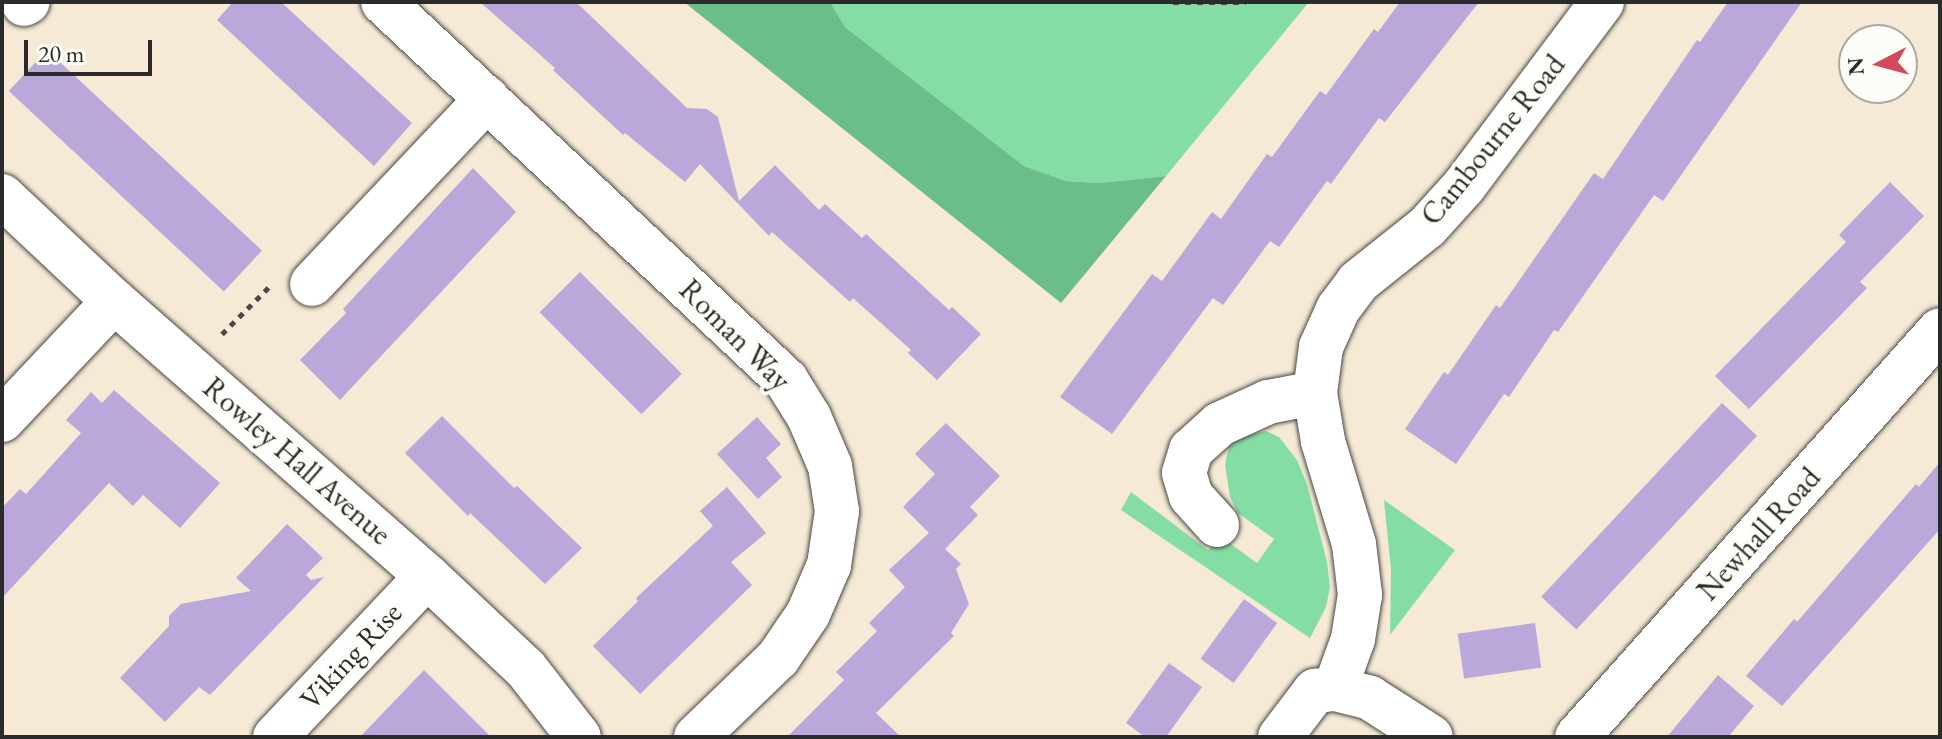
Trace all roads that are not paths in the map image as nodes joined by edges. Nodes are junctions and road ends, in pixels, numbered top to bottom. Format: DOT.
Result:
graph roads {
  1 [pos="383,2"];
  2 [pos="1602,2"];
  3 [pos="487,99"];
  4 [pos="2,196"];
  5 [pos="312,284"];
  6 [pos="114,301"];
  7 [pos="1940,330"];
  8 [pos="1315,393"];
  9 [pos="2,420"];
  10 [pos="1217,525"];
  11 [pos="427,576"];
  12 [pos="1335,689"];
  13 [pos="275,737"];
  14 [pos="579,737"];
  15 [pos="696,737"];
  16 [pos="1280,737"];
  17 [pos="1431,737"];
  18 [pos="1577,737"];
  1 -- 3 [label="street, Roman Way"];
  2 -- 8 [label="street, Cambourne Road"];
  3 -- 5 [label="street"];
  3 -- 15 [label="street, Roman Way"];
  4 -- 6 [label="street, Rowley Hall Avenue"];
  6 -- 9 [label="street"];
  6 -- 11 [label="street, Rowley Hall Avenue"];
  7 -- 18 [label="street, Newhall Road"];
  8 -- 10 [label="street"];
  8 -- 12 [label="street, Cambourne Road"];
  11 -- 13 [label="street, Viking Rise"];
  11 -- 14 [label="street, Rowley Hall Avenue"];
  12 -- 16 [label="street"];
  12 -- 17 [label="street"];
}
